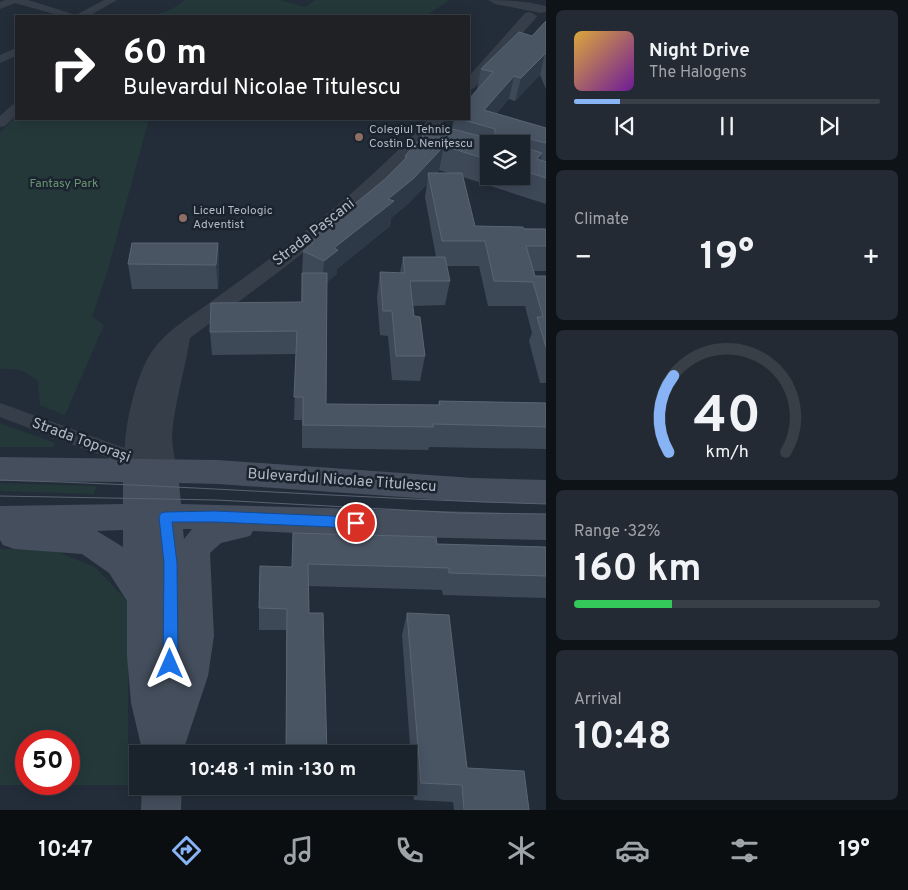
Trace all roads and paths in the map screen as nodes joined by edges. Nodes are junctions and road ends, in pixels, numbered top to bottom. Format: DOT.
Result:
graph roads {
  1 [pos="13,0"];
  2 [pos="18,0"];
  3 [pos="112,0"];
  4 [pos="501,0"];
  5 [pos="0,6"];
  6 [pos="69,15"];
  7 [pos="82,15"];
  8 [pos="539,15"];
  9 [pos="15,52"];
  10 [pos="0,60"];
  11 [pos="470,84"];
  12 [pos="15,109"];
  13 [pos="438,120"];
  14 [pos="0,123"];
  15 [pos="0,410"];
  16 [pos="146,467"];
  17 [pos="0,469"];
  18 [pos="546,492"];
  19 [pos="152,517"];
  20 [pos="0,519"];
  21 [pos="280,520"];
  22 [pos="546,527"];
  23 [pos="0,535"];
  24 [pos="144,595"];
  25 [pos="160,745"];
  26 [pos="163,745"];
  27 [pos="165,745"];
  28 [pos="161,795"];
  29 [pos="160,810"];
  1 -- 5 [label="street"];
  2 -- 6 [label="street"];
  3 -- 7 [label="street"];
  4 -- 8 [label="street"];
  8 -- 11 [label="street"];
  9 -- 10 [label="street"];
  12 -- 14 [label="street"];
  13 -- 16 [label="street, Strada Pașcani"];
  15 -- 16 [label="street, Strada Toporași"];
  16 -- 17 [label="main road, Bulevardul Nicolae Titulescu"];
  16 -- 18 [label="main road, Bulevardul Nicolae Titulescu"];
  16 -- 19 [label="main road"];
  19 -- 20 [label="main road"];
  19 -- 21 [label="main road"];
  19 -- 24 [label="main road"];
  19 -- 26 [label="main road"];
  21 -- 22 [label="main road"];
  21 -- 27 [label="main road"];
  23 -- 24 [label="main road"];
  24 -- 25 [label="main road"];
  28 -- 29 [label="main road"];
}
